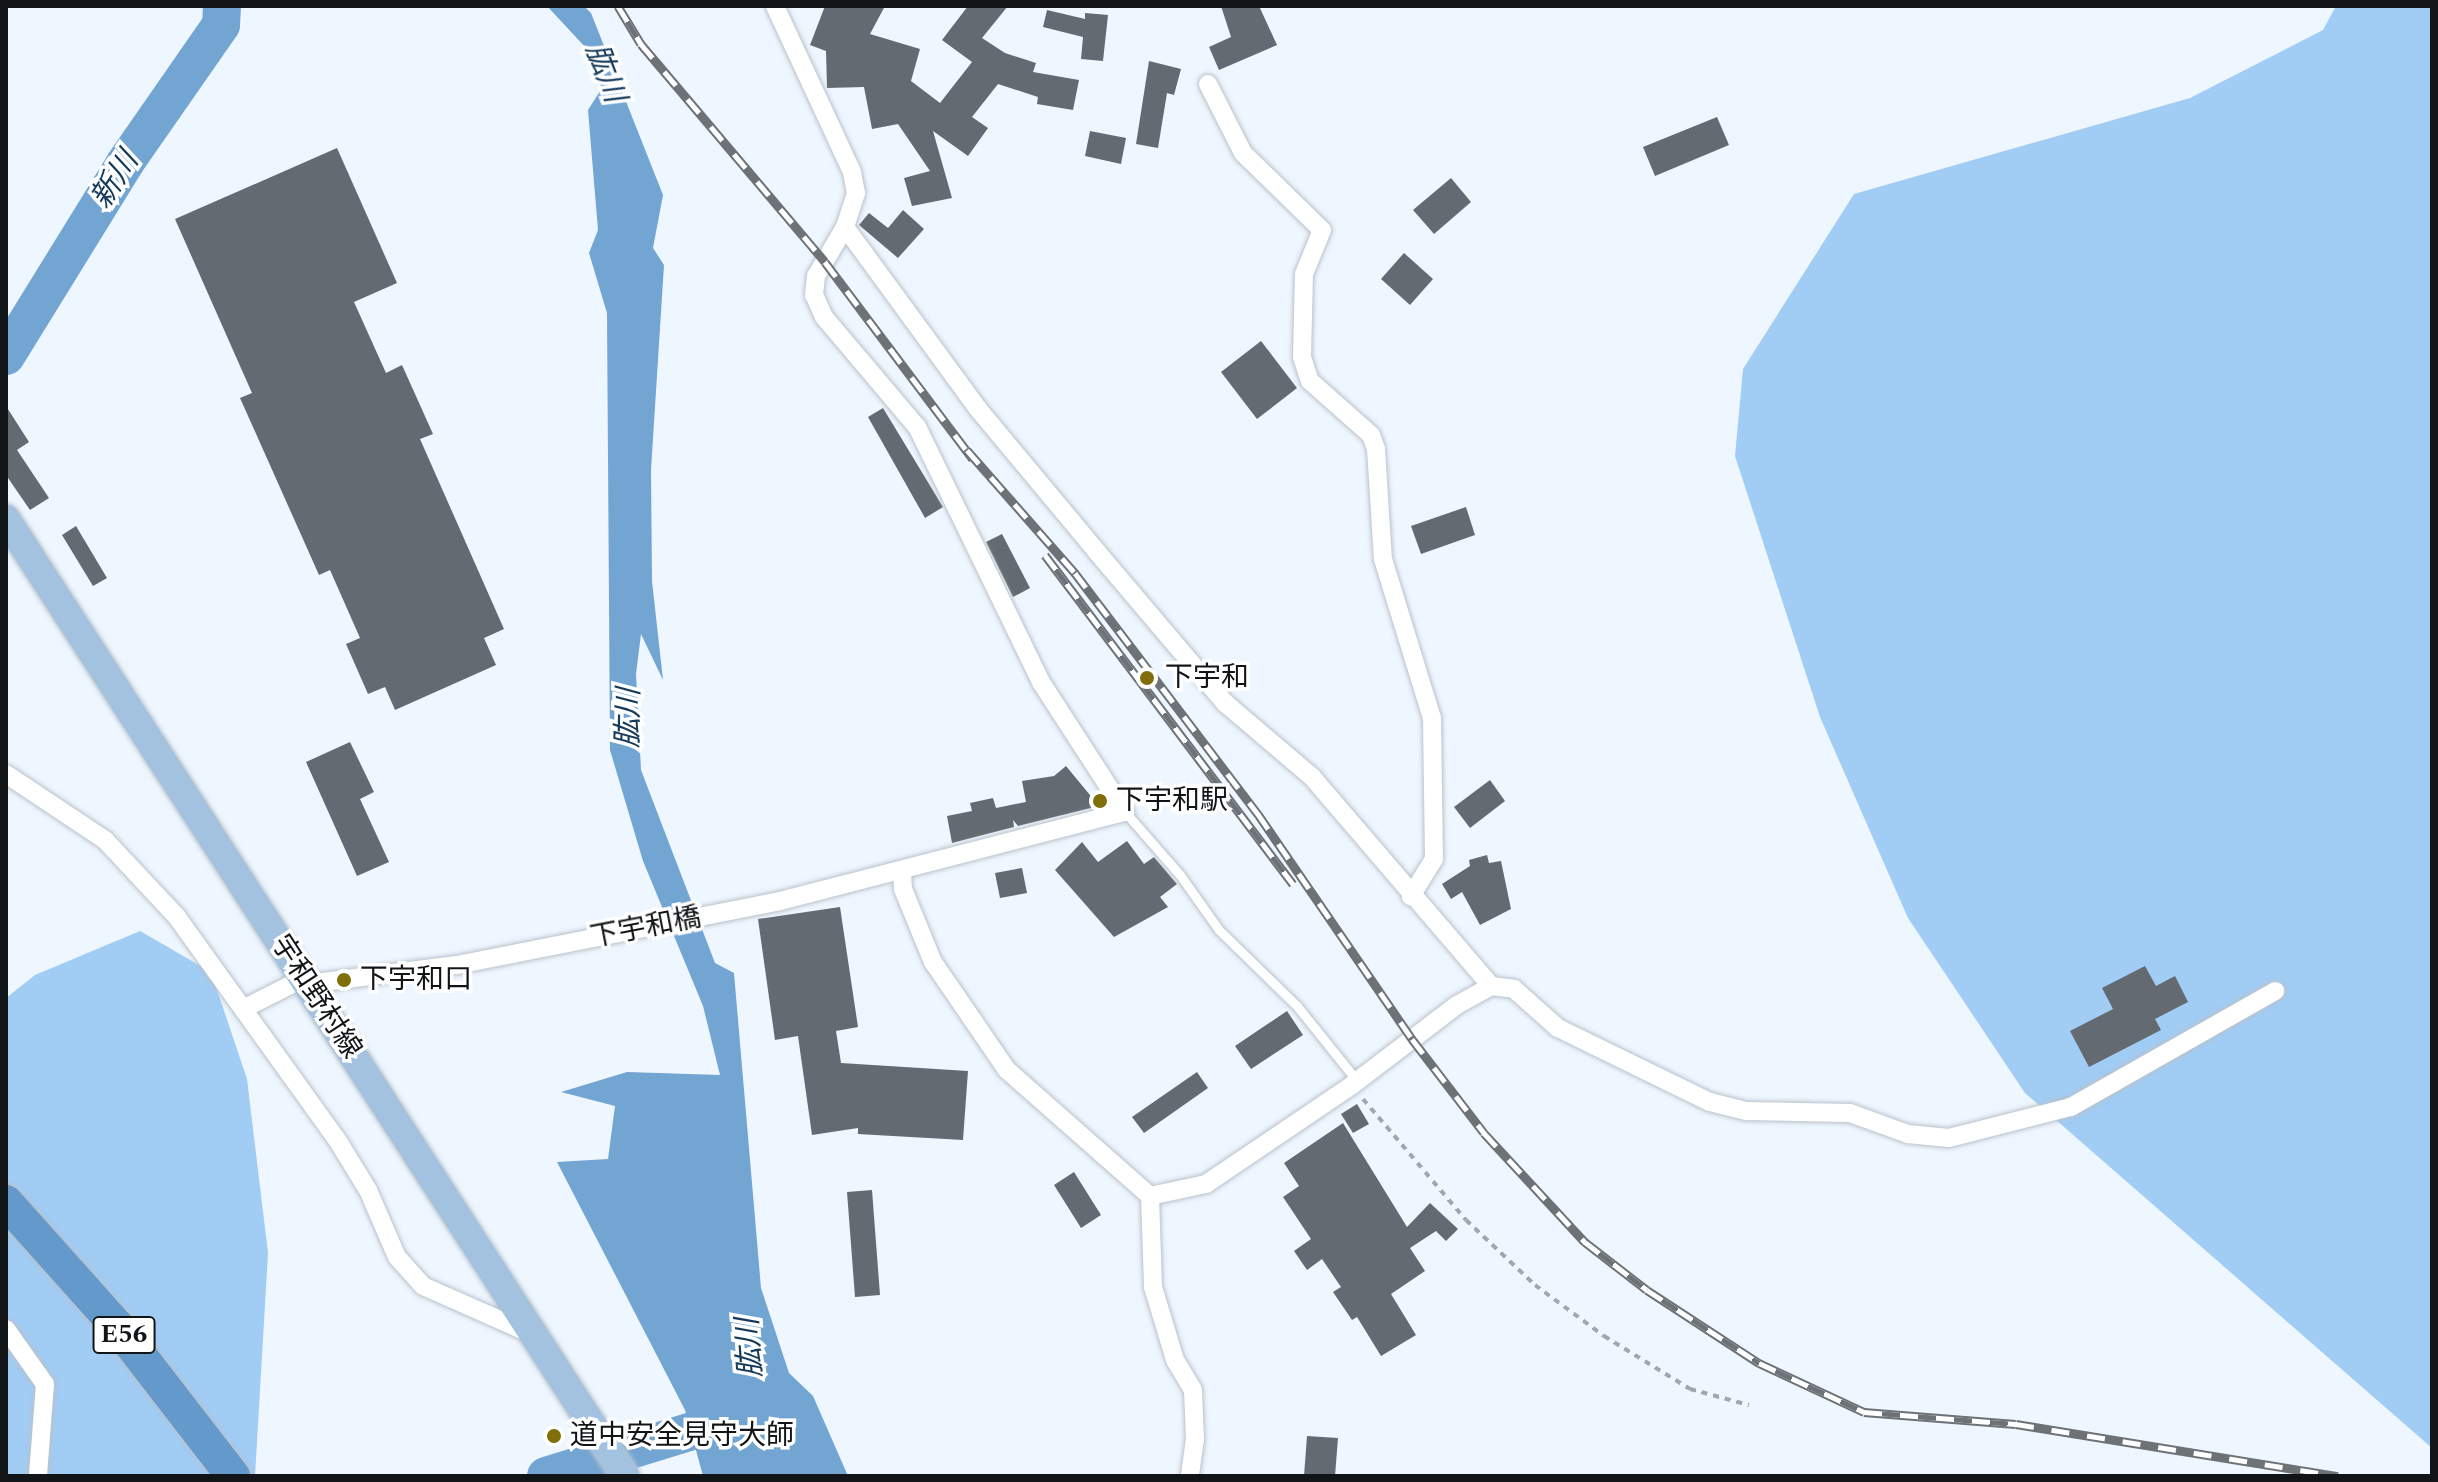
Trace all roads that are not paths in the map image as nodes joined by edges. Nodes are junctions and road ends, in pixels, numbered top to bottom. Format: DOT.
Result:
graph roads {
  1 [pos="775,6"];
  2 [pos="1208,84"];
  3 [pos="845,227"];
  4 [pos="6,519"];
  5 [pos="6,774"];
  6 [pos="1125,812"];
  7 [pos="902,871"];
  8 [pos="1411,896"];
  9 [pos="306,981"];
  10 [pos="1491,986"];
  11 [pos="2275,991"];
  12 [pos="243,1009"];
  13 [pos="1354,1083"];
  14 [pos="1150,1196"];
  15 [pos="6,1202"];
  16 [pos="6,1329"];
  17 [pos="537,1336"];
  18 [pos="38,1476"];
  19 [pos="233,1476"];
  20 [pos="625,1476"];
  21 [pos="1190,1476"];
  1 -- 3 [label="street"];
  2 -- 8 [label="street"];
  3 -- 6 [label="street"];
  3 -- 8 [label="street"];
  4 -- 9 [label="main road, 宇和野村線"];
  5 -- 12 [label="street"];
  6 -- 7 [label="street, 下宇和橋"];
  6 -- 13 [label="lane"];
  7 -- 9 [label="street, 下宇和橋"];
  7 -- 14 [label="street"];
  8 -- 10 [label="street"];
  9 -- 12 [label="street, 下宇和橋"];
  9 -- 17 [label="main road, 宇和野村線"];
  10 -- 11 [label="street"];
  10 -- 13 [label="street"];
  12 -- 17 [label="street"];
  13 -- 14 [label="street"];
  14 -- 21 [label="street"];
  15 -- 19 [label="highway, E56"];
  16 -- 18 [label="street"];
  17 -- 20 [label="main road, 宇和野村線"];
}
